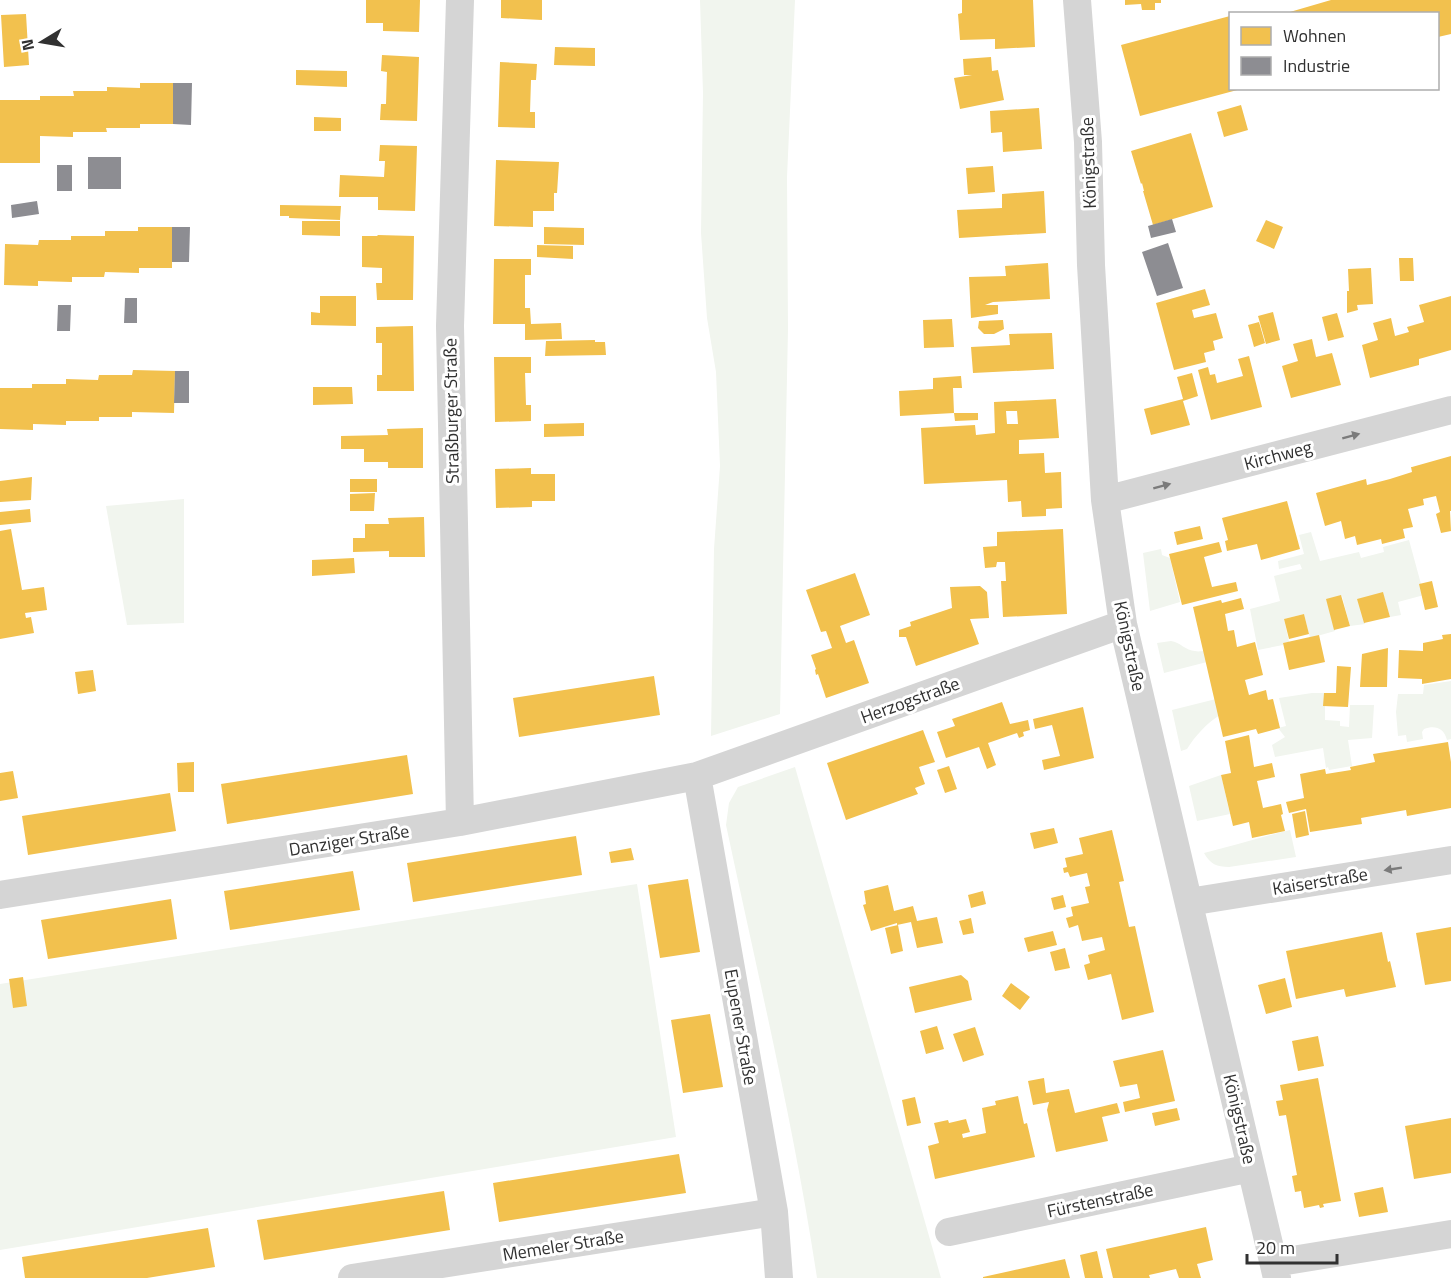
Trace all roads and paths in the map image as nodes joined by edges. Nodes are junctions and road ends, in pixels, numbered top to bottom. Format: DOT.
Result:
graph roads {
  1 [pos="460,0"];
  2 [pos="1077,0"];
  3 [pos="1451,410"];
  4 [pos="1105,500"];
  5 [pos="1123,624"];
  6 [pos="697,776"];
  7 [pos="460,822"];
  8 [pos="1451,860"];
  9 [pos="0,895"];
  10 [pos="1189,902"];
  11 [pos="1251,1168"];
  12 [pos="774,1212"];
  13 [pos="949,1232"];
  14 [pos="1451,1234"];
  15 [pos="1275,1270"];
  16 [pos="352,1278"];
  17 [pos="779,1278"];
  1 -- 7 [label="street, Straßburger Straße"];
  2 -- 4 [label="street, Königstraße"];
  4 -- 3 [label="street, Kirchweg, one-way"];
  4 -- 5 [label="street, Königstraße"];
  5 -- 6 [label="street, Herzogstraße"];
  5 -- 10 [label="street, Königstraße"];
  6 -- 7 [label="street, Danziger Straße"];
  6 -- 12 [label="street, Eupener Straße"];
  7 -- 9 [label="street, Danziger Straße"];
  8 -- 10 [label="street, Kaiserstraße, one-way"];
  10 -- 11 [label="street, Königstraße"];
  11 -- 13 [label="street, Fürstenstraße"];
  11 -- 15 [label="street, Königstraße"];
  12 -- 16 [label="street, Memeler Straße"];
  12 -- 17 [label="street, Eupener Straße"];
  14 -- 15 [label="street"];
}
